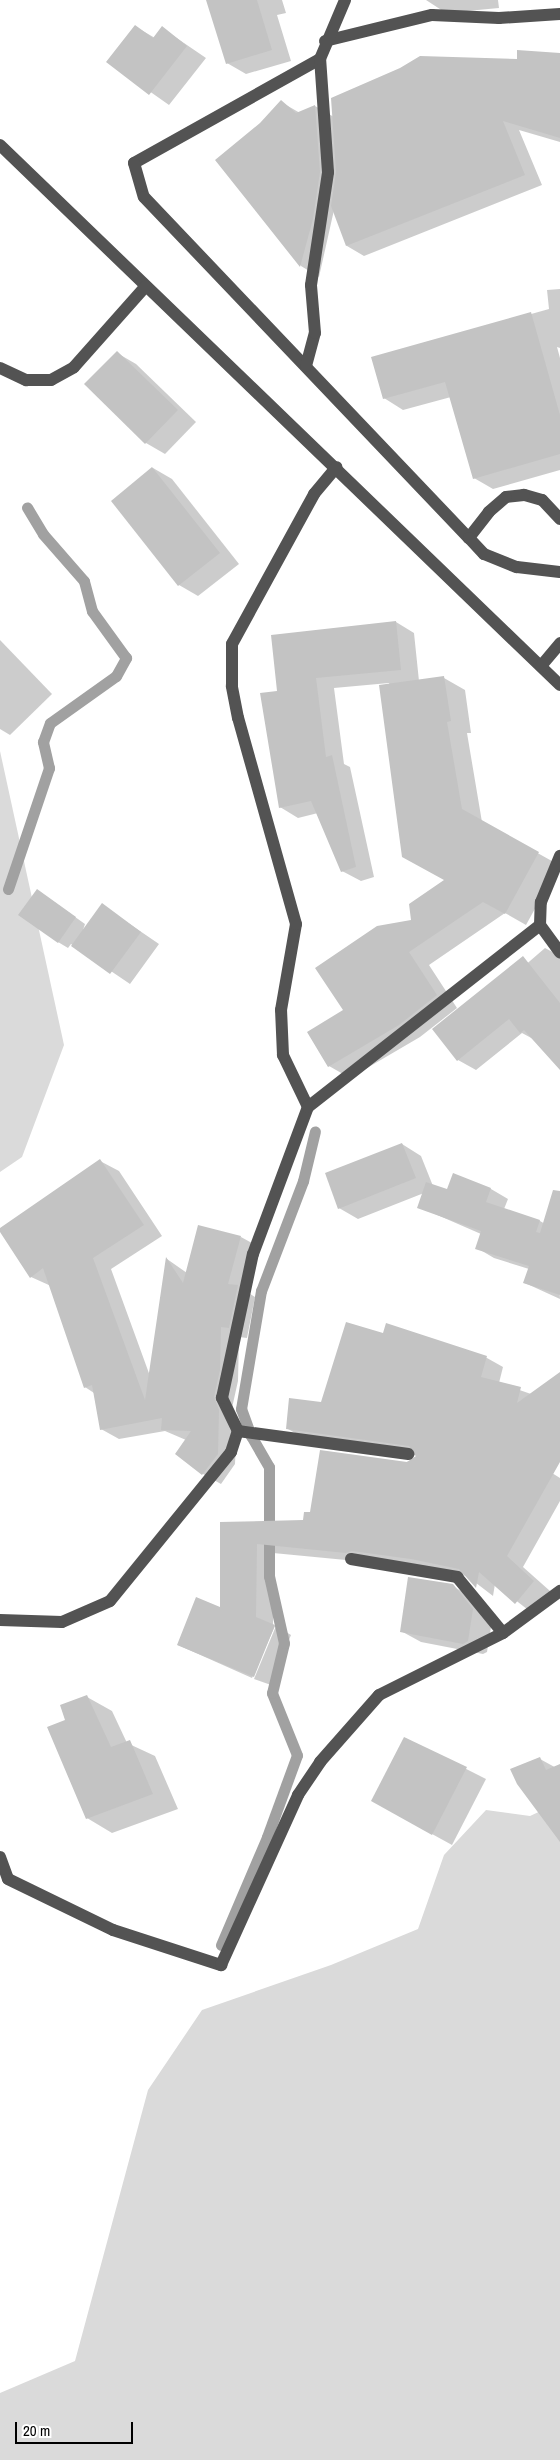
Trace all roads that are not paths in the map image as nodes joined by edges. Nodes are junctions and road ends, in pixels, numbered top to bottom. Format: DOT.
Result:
graph roads {
  1 [pos="345,0"];
  2 [pos="560,14"];
  3 [pos="325,41"];
  4 [pos="320,59"];
  5 [pos="0,145"];
  6 [pos="146,286"];
  7 [pos="306,366"];
  8 [pos="0,368"];
  9 [pos="336,467"];
  10 [pos="560,519"];
  11 [pos="469,538"];
  12 [pos="560,572"];
  13 [pos="560,644"];
  14 [pos="541,666"];
  15 [pos="560,685"];
  16 [pos="560,856"];
  17 [pos="540,925"];
  18 [pos="560,953"];
  19 [pos="308,1107"];
  20 [pos="238,1431"];
  21 [pos="408,1454"];
  22 [pos="351,1559"];
  23 [pos="560,1591"];
  24 [pos="0,1620"];
  25 [pos="503,1633"];
  26 [pos="0,1857"];
  27 [pos="4,1881"];
  1 -- 3 [label="street"];
  2 -- 3 [label="street"];
  3 -- 4 [label="street"];
  4 -- 7 [label="street"];
  4 -- 7 [label="street"];
  5 -- 6 [label="street"];
  6 -- 8 [label="street"];
  6 -- 9 [label="street"];
  7 -- 11 [label="street"];
  9 -- 14 [label="street"];
  9 -- 19 [label="street"];
  10 -- 11 [label="street"];
  11 -- 12 [label="street"];
  13 -- 14 [label="street"];
  14 -- 15 [label="street"];
  16 -- 17 [label="street"];
  17 -- 18 [label="street"];
  17 -- 19 [label="street"];
  19 -- 20 [label="street"];
  20 -- 21 [label="street"];
  20 -- 24 [label="street"];
  22 -- 25 [label="street"];
  23 -- 25 [label="street"];
  25 -- 27 [label="street"];
  26 -- 27 [label="street"];
}
